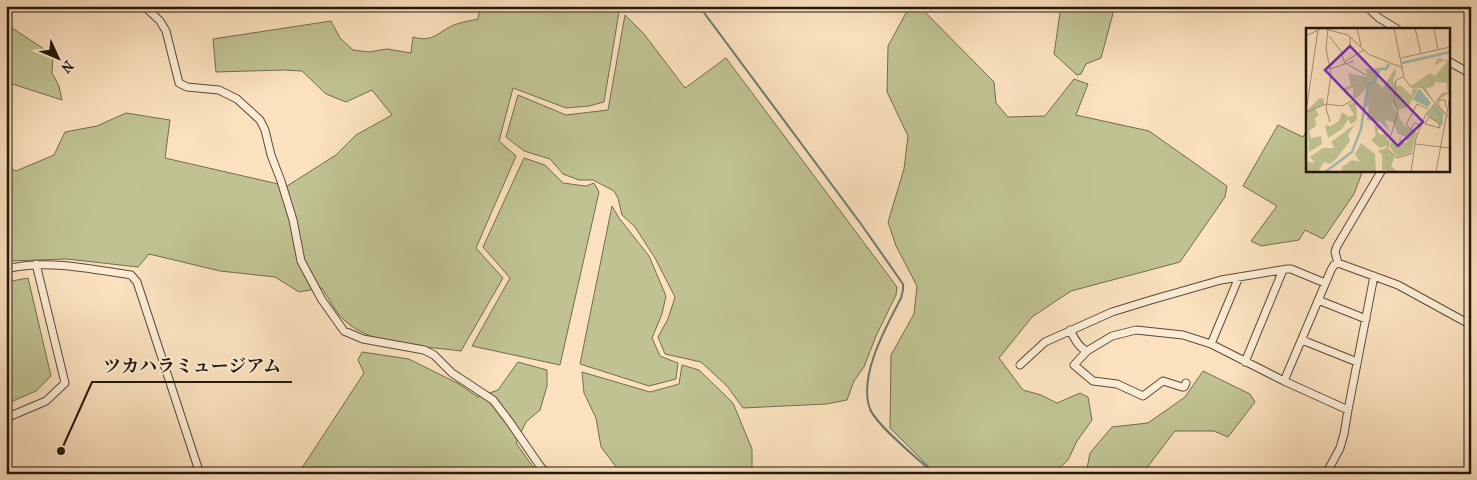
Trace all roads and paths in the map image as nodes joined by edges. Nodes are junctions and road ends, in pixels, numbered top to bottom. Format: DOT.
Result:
graph roads {
  1 [pos="144,6"];
  2 [pos="1366,6"];
  3 [pos="1394,28"];
  4 [pos="1450,62"];
  5 [pos="1471,74"];
  6 [pos="1381,171"];
  7 [pos="1338,263"];
  8 [pos="36,264"];
  9 [pos="6,269"];
  10 [pos="1283,270"];
  11 [pos="1374,276"];
  12 [pos="1239,277"];
  13 [pos="1325,283"];
  14 [pos="1318,300"];
  15 [pos="1366,319"];
  16 [pos="1471,324"];
  17 [pos="1070,330"];
  18 [pos="1302,340"];
  19 [pos="1211,344"];
  20 [pos="1087,351"];
  21 [pos="1245,362"];
  22 [pos="1357,362"];
  23 [pos="1020,365"];
  24 [pos="1284,381"];
  25 [pos="1186,383"];
  26 [pos="1348,410"];
  27 [pos="6,418"];
  28 [pos="200,474"];
  29 [pos="547,474"];
  30 [pos="1326,474"];
  1 -- 29 [label="street"];
  2 -- 3 [label="street"];
  4 -- 5 [label="street"];
  6 -- 7 [label="street"];
  7 -- 11 [label="street"];
  7 -- 13 [label="street"];
  8 -- 9 [label="street"];
  8 -- 27 [label="street"];
  8 -- 28 [label="street"];
  10 -- 12 [label="street"];
  10 -- 13 [label="street"];
  10 -- 21 [label="street"];
  11 -- 15 [label="street"];
  11 -- 16 [label="street"];
  12 -- 17 [label="street"];
  12 -- 19 [label="street"];
  13 -- 14 [label="street"];
  14 -- 15 [label="street"];
  14 -- 18 [label="street"];
  15 -- 22 [label="street"];
  17 -- 20 [label="street"];
  17 -- 23 [label="street"];
  18 -- 22 [label="street"];
  18 -- 24 [label="street"];
  19 -- 20 [label="street"];
  19 -- 21 [label="street"];
  20 -- 25 [label="street"];
  21 -- 24 [label="street"];
  22 -- 26 [label="street"];
  24 -- 26 [label="street"];
  26 -- 30 [label="street"];
}
